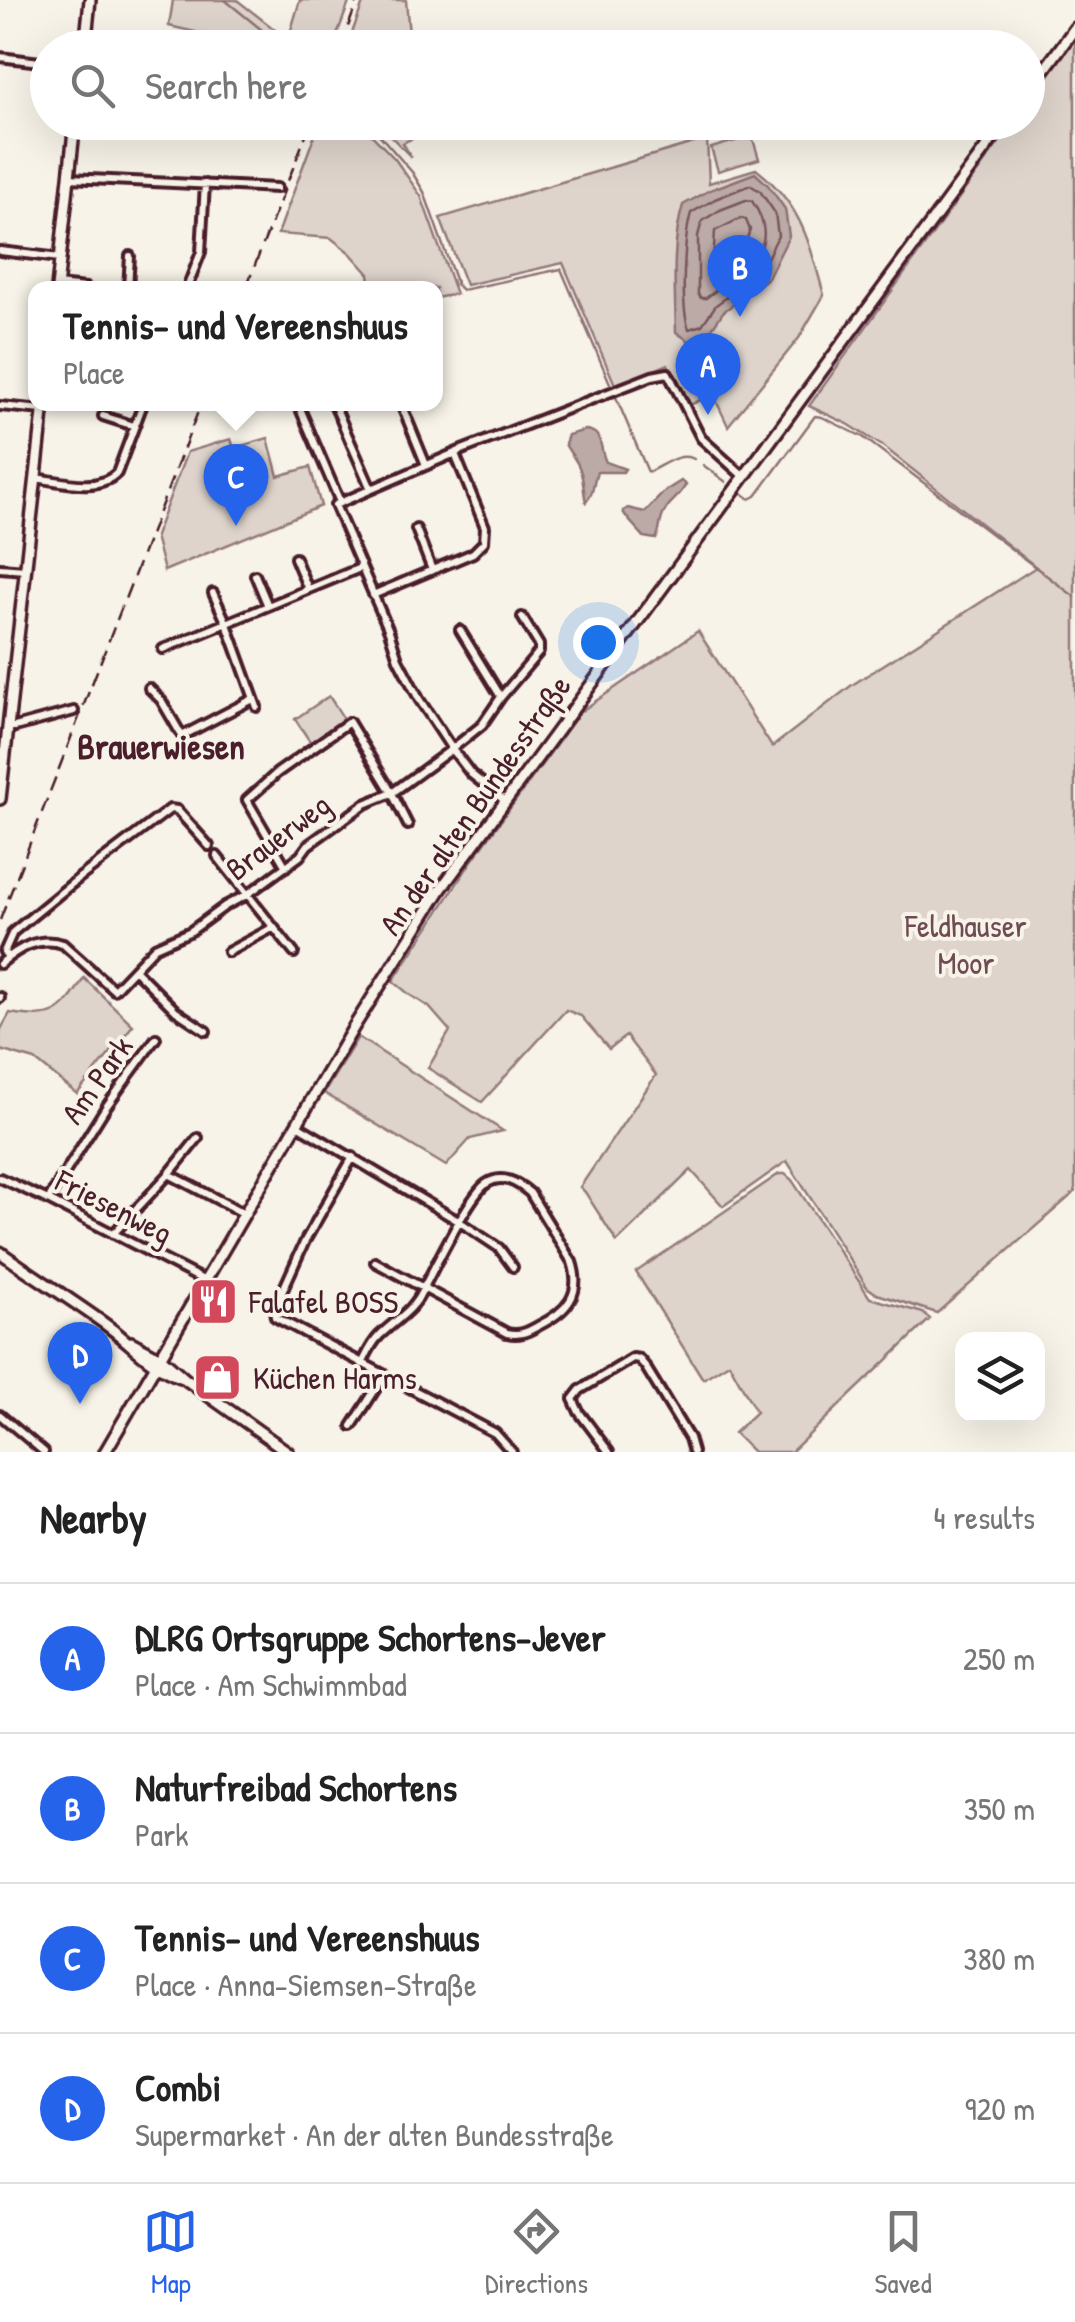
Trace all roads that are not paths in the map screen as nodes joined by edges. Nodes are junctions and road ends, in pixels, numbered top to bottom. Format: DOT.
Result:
graph roads {
  1 [pos="90,0"];
  2 [pos="1075,28"];
  3 [pos="87,30"];
  4 [pos="0,57"];
  5 [pos="30,61"];
  6 [pos="1045,69"];
  7 [pos="74,140"];
  8 [pos="992,140"];
  9 [pos="69,178"];
  10 [pos="206,184"];
  11 [pos="277,188"];
  12 [pos="0,251"];
  13 [pos="130,256"];
  14 [pos="60,258"];
  15 [pos="58,281"];
  16 [pos="128,281"];
  17 [pos="191,281"];
  18 [pos="0,406"];
  19 [pos="28,407"];
  20 [pos="43,411"];
  21 [pos="140,411"];
  22 [pos="301,411"];
  23 [pos="337,411"];
  24 [pos="405,411"];
  25 [pos="103,416"];
  26 [pos="134,426"];
  27 [pos="455,454"];
  28 [pos="426,465"];
  29 [pos="743,476"];
  30 [pos="35,478"];
  31 [pos="371,488"];
  32 [pos="340,502"];
  33 [pos="416,529"];
  34 [pos="296,558"];
  35 [pos="0,568"];
  36 [pos="360,568"];
  37 [pos="25,570"];
  38 [pos="432,570"];
  39 [pos="255,576"];
  40 [pos="308,589"];
  41 [pos="212,594"];
  42 [pos="373,595"];
  43 [pos="268,606"];
  44 [pos="522,617"];
  45 [pos="227,624"];
  46 [pos="460,630"];
  47 [pos="164,649"];
  48 [pos="149,688"];
  49 [pos="501,696"];
  50 [pos="74,711"];
  51 [pos="9,727"];
  52 [pos="452,749"];
  53 [pos="392,793"];
  54 [pos="0,796"];
  55 [pos="504,801"];
  56 [pos="408,825"];
  57 [pos="208,846"];
  58 [pos="217,856"];
  59 [pos="286,867"];
  60 [pos="248,894"];
  61 [pos="274,927"];
  62 [pos="228,952"];
  63 [pos="294,954"];
  64 [pos="8,958"];
  65 [pos="0,964"];
  66 [pos="134,969"];
  67 [pos="206,1031"];
  68 [pos="156,1038"];
  69 [pos="297,1125"];
  70 [pos="198,1138"];
  71 [pos="353,1157"];
  72 [pos="169,1174"];
  73 [pos="0,1178"];
  74 [pos="48,1200"];
  75 [pos="245,1214"];
  76 [pos="460,1222"];
  77 [pos="113,1234"];
  78 [pos="0,1252"];
  79 [pos="375,1262"];
  80 [pos="512,1266"];
  81 [pos="205,1282"];
  82 [pos="423,1289"];
  83 [pos="159,1362"];
  84 [pos="362,1364"];
  85 [pos="384,1376"];
  86 [pos="0,1416"];
  87 [pos="352,1426"];
  88 [pos="44,1452"];
  89 [pos="105,1452"];
  90 [pos="288,1452"];
  91 [pos="512,1452"];
  92 [pos="609,1452"];
  93 [pos="692,1452"];
  1 -- 3 [label="street"];
  2 -- 6 [label="street"];
  4 -- 5 [label="street"];
  7 -- 9 [label="street"];
  8 -- 29 [label="street, An der alten Bundesstraße"];
  9 -- 10 [label="street"];
  9 -- 14 [label="street"];
  10 -- 11 [label="street"];
  10 -- 17 [label="street"];
  12 -- 14 [label="street"];
  13 -- 16 [label="street"];
  14 -- 15 [label="street"];
  18 -- 19 [label="street"];
  20 -- 30 [label="street"];
  21 -- 26 [label="street"];
  22 -- 32 [label="street"];
  23 -- 31 [label="street"];
  24 -- 28 [label="street"];
  25 -- 26 [label="street"];
  26 -- 30 [label="street"];
  27 -- 28 [label="street"];
  27 -- 29 [label="street"];
  27 -- 38 [label="street"];
  28 -- 31 [label="street"];
  29 -- 55 [label="street, An der alten Bundesstraße"];
  30 -- 37 [label="street"];
  31 -- 32 [label="street"];
  32 -- 36 [label="street"];
  33 -- 38 [label="street"];
  34 -- 40 [label="street"];
  35 -- 37 [label="street"];
  36 -- 40 [label="street"];
  36 -- 42 [label="street"];
  37 -- 51 [label="street"];
  38 -- 42 [label="street"];
  39 -- 43 [label="street"];
  40 -- 43 [label="street"];
  41 -- 45 [label="street"];
  42 -- 52 [label="street"];
  43 -- 45 [label="street"];
  44 -- 49 [label="street, Brauerweg"];
  45 -- 47 [label="street"];
  45 -- 48 [label="street"];
  46 -- 49 [label="street"];
  49 -- 52 [label="street, Brauerweg"];
  50 -- 51 [label="street"];
  51 -- 54 [label="street"];
  52 -- 53 [label="street, Brauerweg"];
  52 -- 55 [label="street"];
  53 -- 56 [label="street"];
  53 -- 59 [label="street, Brauerweg"];
  53 -- 59 [label="street"];
  55 -- 69 [label="street, An der alten Bundesstraße"];
  57 -- 64 [label="street"];
  58 -- 60 [label="street"];
  59 -- 60 [label="street, Brauerweg"];
  60 -- 61 [label="street"];
  60 -- 66 [label="street, Brauerweg"];
  61 -- 62 [label="street"];
  61 -- 63 [label="street"];
  64 -- 65 [label="street, Brauerweg"];
  64 -- 66 [label="street, Brauerweg"];
  66 -- 67 [label="street"];
  68 -- 74 [label="street, Am Park"];
  69 -- 71 [label="street"];
  69 -- 75 [label="street, An der alten Bundesstraße"];
  70 -- 72 [label="street"];
  71 -- 76 [label="street"];
  71 -- 84 [label="street"];
  72 -- 75 [label="street"];
  72 -- 77 [label="street"];
  73 -- 74 [label="street, Friesenweg"];
  74 -- 77 [label="street, Friesenweg"];
  75 -- 81 [label="street, An der alten Bundesstraße"];
  76 -- 80 [label="street"];
  76 -- 82 [label="street"];
  76 -- 82 [label="street"];
  77 -- 81 [label="street, Friesenweg"];
  78 -- 83 [label="street"];
  79 -- 82 [label="street"];
  81 -- 83 [label="street, An der alten Bundesstraße"];
  82 -- 84 [label="street"];
  83 -- 89 [label="street, An der alten Bundesstraße"];
  83 -- 90 [label="street"];
  84 -- 85 [label="street"];
  85 -- 87 [label="street"];
  85 -- 91 [label="street"];
  86 -- 88 [label="street"];
  92 -- 93 [label="street"];
}
